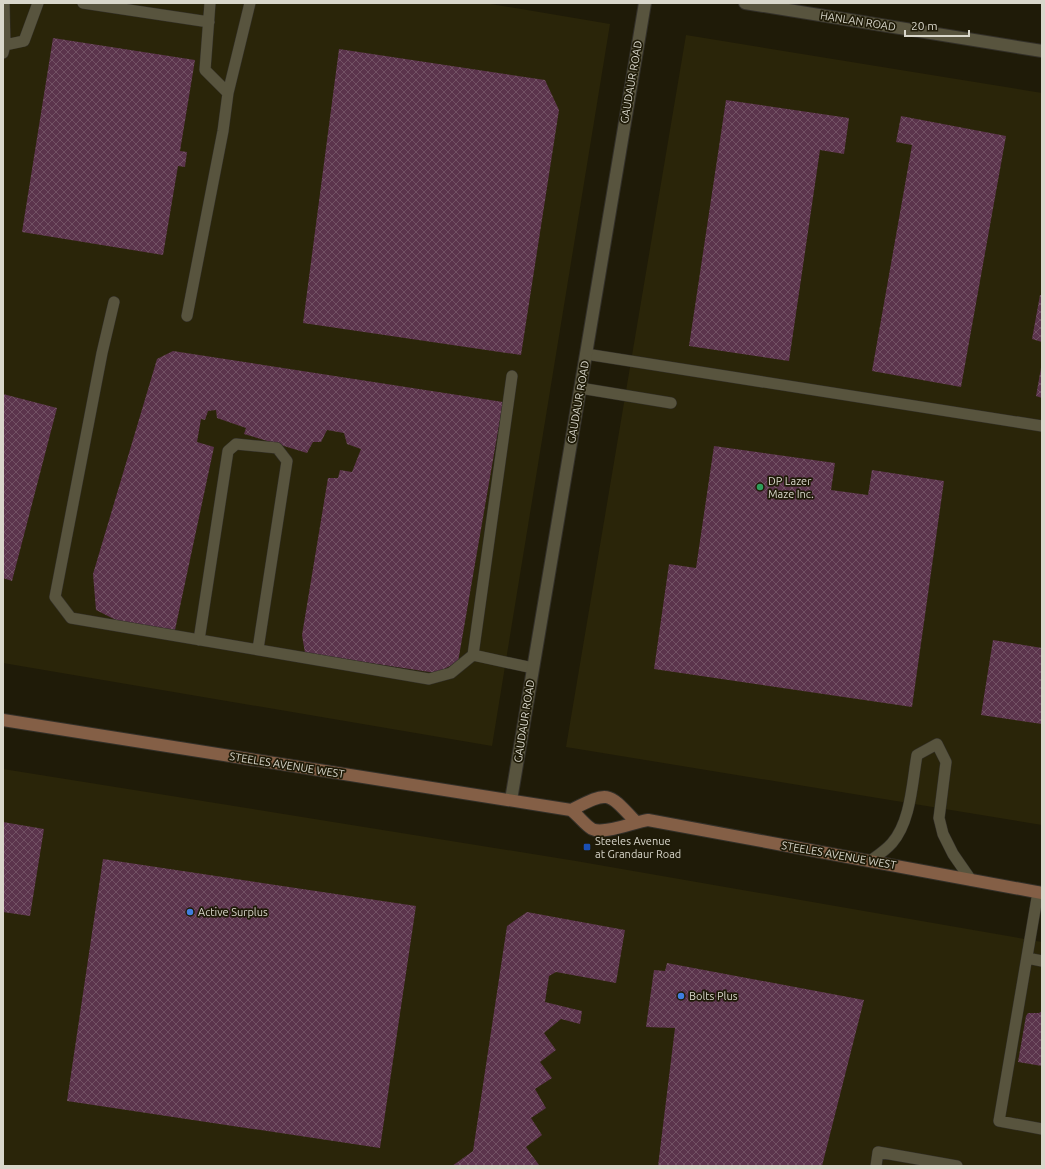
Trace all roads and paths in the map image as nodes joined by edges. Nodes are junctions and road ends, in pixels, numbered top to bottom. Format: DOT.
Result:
graph roads {
  1 [pos="4,3"];
  2 [pos="38,3"];
  3 [pos="83,3"];
  4 [pos="210,3"];
  5 [pos="250,3"];
  6 [pos="645,3"];
  7 [pos="746,3"];
  8 [pos="209,22"];
  9 [pos="4,49"];
  10 [pos="1042,51"];
  11 [pos="228,93"];
  12 [pos="114,302"];
  13 [pos="187,316"];
  14 [pos="586,354"];
  15 [pos="512,376"];
  16 [pos="580,388"];
  17 [pos="671,403"];
  18 [pos="1042,426"];
  19 [pos="199,640"];
  20 [pos="258,649"];
  21 [pos="473,655"];
  22 [pos="533,668"];
  23 [pos="3,720"];
  24 [pos="511,800"];
  25 [pos="571,810"];
  26 [pos="636,822"];
  27 [pos="870,861"];
  28 [pos="971,880"];
  29 [pos="1040,892"];
  30 [pos="1027,958"];
  31 [pos="1042,961"];
  32 [pos="1042,1129"];
  33 [pos="876,1166"];
  34 [pos="956,1166"];
  1 -- 9 [label="lane"];
  2 -- 9 [label="lane"];
  3 -- 8 [label="lane"];
  4 -- 8 [label="lane"];
  5 -- 11 [label="lane"];
  6 -- 14 [label="street, GAUDAUR ROAD"];
  7 -- 10 [label="street, HANLAN ROAD"];
  8 -- 11 [label="lane"];
  11 -- 13 [label="lane"];
  12 -- 19 [label="lane"];
  14 -- 16 [label="street, GAUDAUR ROAD"];
  14 -- 18 [label="lane"];
  15 -- 21 [label="lane"];
  16 -- 17 [label="lane"];
  16 -- 22 [label="street, GAUDAUR ROAD"];
  19 -- 20 [label="lane"];
  19 -- 20 [label="lane"];
  20 -- 21 [label="lane"];
  21 -- 22 [label="lane"];
  22 -- 24 [label="street, GAUDAUR ROAD"];
  23 -- 24 [label="main road, STEELES AVENUE WEST"];
  24 -- 25 [label="main road, STEELES AVENUE WEST"];
  25 -- 26 [label="main road, STEELES AVENUE WEST"];
  25 -- 26 [label="main road"];
  26 -- 27 [label="main road, STEELES AVENUE WEST"];
  27 -- 28 [label="main road, STEELES AVENUE WEST"];
  27 -- 28 [label="lane"];
  28 -- 29 [label="main road, STEELES AVENUE WEST"];
  29 -- 30 [label="lane"];
  30 -- 31 [label="lane"];
  30 -- 32 [label="lane"];
  33 -- 34 [label="lane"];
}
